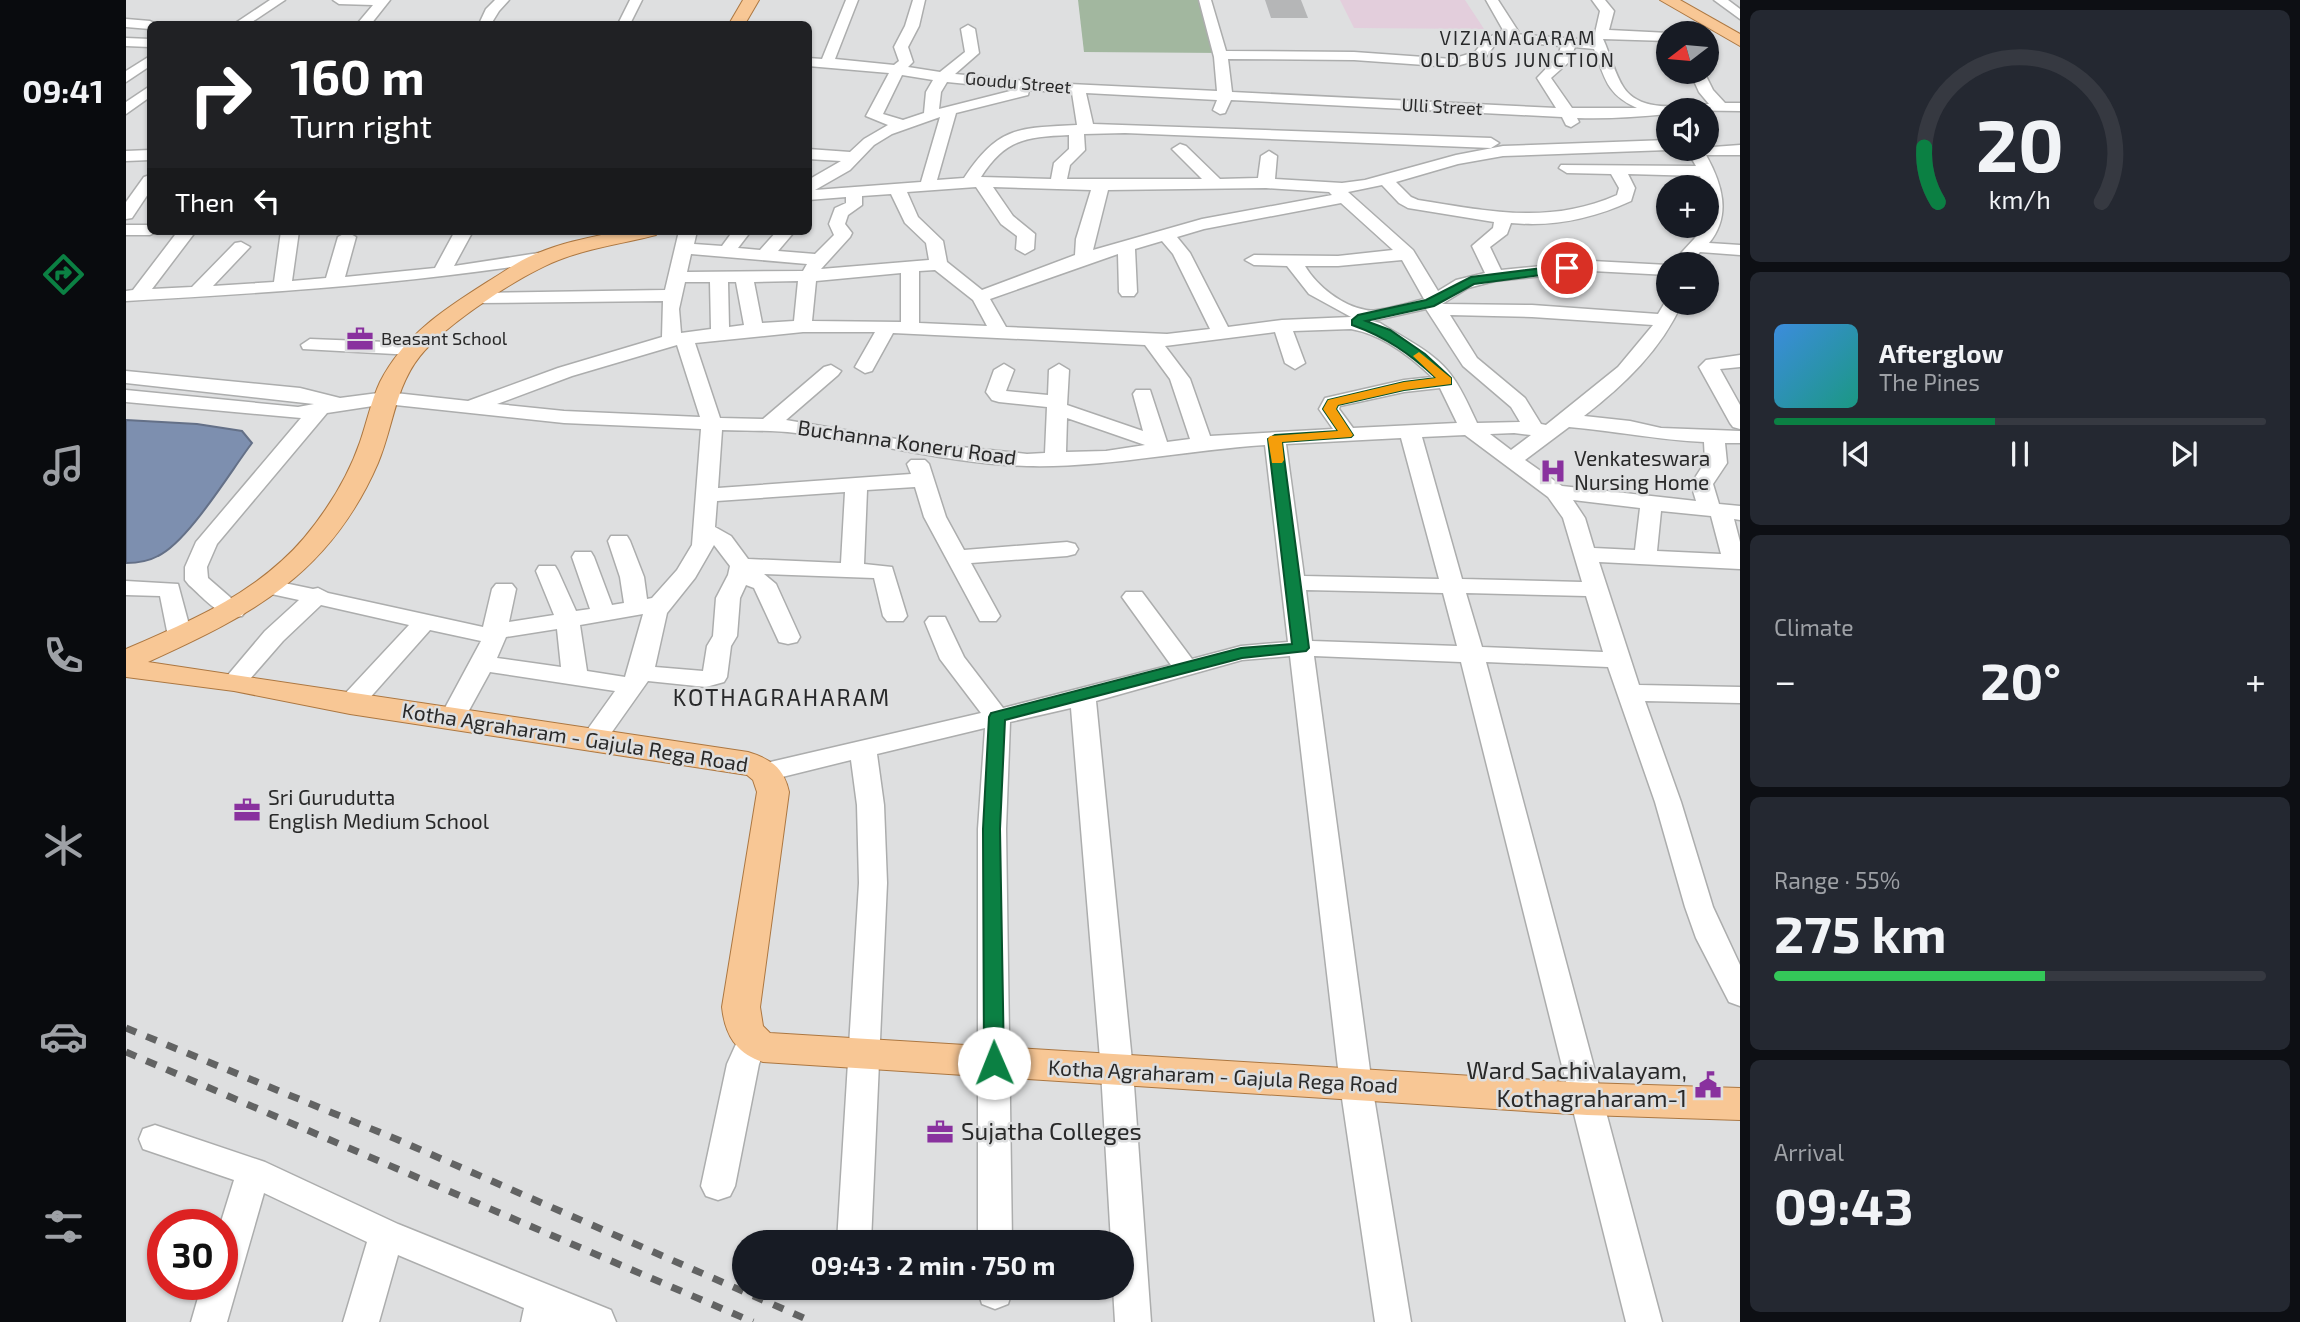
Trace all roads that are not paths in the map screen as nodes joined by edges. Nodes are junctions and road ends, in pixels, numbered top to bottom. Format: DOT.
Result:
graph roads {
  1 [pos="279,0"];
  2 [pos="340,0"];
  3 [pos="503,0"];
  4 [pos="636,0"];
  5 [pos="751,0"];
  6 [pos="852,0"];
  7 [pos="919,0"];
  8 [pos="1205,0"];
  9 [pos="1484,0"];
  10 [pos="1492,0"];
  11 [pos="1598,0"];
  12 [pos="1668,0"];
  13 [pos="1720,0"];
  14 [pos="384,1"];
  15 [pos="1740,15"];
  16 [pos="246,21"];
  17 [pos="367,21"];
  18 [pos="487,21"];
  19 [pos="626,21"];
  20 [pos="739,21"];
  21 [pos="126,23"];
  22 [pos="147,25"];
  23 [pos="968,29"];
  24 [pos="1656,32"];
  25 [pos="1502,36"];
  26 [pos="1598,39"];
  27 [pos="1740,41"];
  28 [pos="1568,42"];
  29 [pos="1220,55"];
  30 [pos="147,62"];
  31 [pos="827,63"];
  32 [pos="812,64"];
  33 [pos="898,69"];
  34 [pos="941,76"];
  35 [pos="126,79"];
  36 [pos="1702,84"];
  37 [pos="1048,87"];
  38 [pos="147,88"];
  39 [pos="1078,88"];
  40 [pos="147,92"];
  41 [pos="1227,97"];
  42 [pos="993,99"];
  43 [pos="1720,107"];
  44 [pos="1740,107"];
  45 [pos="1656,109"];
  46 [pos="126,110"];
  47 [pos="950,110"];
  48 [pos="1567,113"];
  49 [pos="1656,114"];
  50 [pos="932,115"];
  51 [pos="1719,123"];
  52 [pos="1740,123"];
  53 [pos="903,125"];
  54 [pos="1001,130"];
  55 [pos="1081,130"];
  56 [pos="1203,130"];
  57 [pos="1656,145"];
  58 [pos="1180,149"];
  59 [pos="1530,149"];
  60 [pos="1719,150"];
  61 [pos="1740,150"];
  62 [pos="147,155"];
  63 [pos="126,156"];
  64 [pos="812,156"];
  65 [pos="1269,156"];
  66 [pos="1700,161"];
  67 [pos="849,162"];
  68 [pos="1567,168"];
  69 [pos="1617,169"];
  70 [pos="1705,171"];
  71 [pos="1386,180"];
  72 [pos="975,183"];
  73 [pos="1266,183"];
  74 [pos="147,184"];
  75 [pos="1058,184"];
  76 [pos="1216,184"];
  77 [pos="812,185"];
  78 [pos="1101,186"];
  79 [pos="927,187"];
  80 [pos="897,189"];
  81 [pos="1340,192"];
  82 [pos="849,193"];
  83 [pos="812,195"];
  84 [pos="126,214"];
  85 [pos="1503,220"];
  86 [pos="147,229"];
  87 [pos="126,230"];
  88 [pos="1166,234"];
  89 [pos="184,235"];
  90 [pos="289,235"];
  91 [pos="462,235"];
  92 [pos="633,235"];
  93 [pos="739,235"];
  94 [pos="782,235"];
  95 [pos="347,237"];
  96 [pos="686,240"];
  97 [pos="1126,246"];
  98 [pos="241,247"];
  99 [pos="1695,247"];
  100 [pos="1025,249"];
  101 [pos="1740,250"];
  102 [pos="727,251"];
  103 [pos="1691,252"];
  104 [pos="1407,254"];
  105 [pos="765,255"];
  106 [pos="545,257"];
  107 [pos="1083,258"];
  108 [pos="819,260"];
  109 [pos="1254,260"];
  110 [pos="1294,262"];
  111 [pos="939,264"];
  112 [pos="910,267"];
  113 [pos="1656,270"];
  114 [pos="449,271"];
  115 [pos="808,276"];
  116 [pos="1495,276"];
  117 [pos="719,277"];
  118 [pos="744,277"];
  119 [pos="503,282"];
  120 [pos="334,283"];
  121 [pos="675,286"];
  122 [pos="282,287"];
  123 [pos="1128,292"];
  124 [pos="196,293"];
  125 [pos="132,296"];
  126 [pos="980,297"];
  127 [pos="475,298"];
  128 [pos="1434,304"];
  129 [pos="1656,311"];
  130 [pos="1666,315"];
  131 [pos="1361,320"];
  132 [pos="803,326"];
  133 [pos="1282,326"];
  134 [pos="887,327"];
  135 [pos="910,328"];
  136 [pos="754,329"];
  137 [pos="999,331"];
  138 [pos="720,332"];
  139 [pos="1222,334"];
  140 [pos="678,339"];
  141 [pos="1152,340"];
  142 [pos="310,345"];
  143 [pos="413,349"];
  144 [pos="1740,361"];
  145 [pos="1295,363"];
  146 [pos="865,367"];
  147 [pos="1004,370"];
  148 [pos="1059,370"];
  149 [pos="831,371"];
  150 [pos="126,377"];
  151 [pos="1446,381"];
  152 [pos="1143,394"];
  153 [pos="126,396"];
  154 [pos="386,398"];
  155 [pos="342,404"];
  156 [pos="1058,405"];
  157 [pos="472,406"];
  158 [pos="318,411"];
  159 [pos="1740,423"];
  160 [pos="712,424"];
  161 [pos="769,425"];
  162 [pos="1548,426"];
  163 [pos="1471,430"];
  164 [pos="1410,432"];
  165 [pos="1347,435"];
  166 [pos="1714,437"];
  167 [pos="1740,438"];
  168 [pos="1275,439"];
  169 [pos="1202,443"];
  170 [pos="1157,445"];
  171 [pos="914,448"];
  172 [pos="1055,459"];
  173 [pos="1511,460"];
  174 [pos="923,480"];
  175 [pos="856,485"];
  176 [pos="1556,492"];
  177 [pos="708,495"];
  178 [pos="1651,503"];
  179 [pos="1724,511"];
  180 [pos="705,530"];
  181 [pos="619,541"];
  182 [pos="1068,549"];
  183 [pos="1585,554"];
  184 [pos="583,557"];
  185 [pos="958,557"];
  186 [pos="1645,557"];
  187 [pos="1737,562"];
  188 [pos="852,569"];
  189 [pos="547,570"];
  190 [pos="739,572"];
  191 [pos="1293,583"];
  192 [pos="1453,586"];
  193 [pos="126,587"];
  194 [pos="270,587"];
  195 [pos="504,589"];
  196 [pos="1596,589"];
  197 [pos="318,595"];
  198 [pos="1134,597"];
  199 [pos="648,606"];
  200 [pos="604,614"];
  201 [pos="224,616"];
  202 [pos="895,616"];
  203 [pos="988,616"];
  204 [pos="425,621"];
  205 [pos="568,621"];
  206 [pos="937,622"];
  207 [pos="496,634"];
  208 [pos="180,636"];
  209 [pos="788,637"];
  210 [pos="1301,648"];
  211 [pos="1472,656"];
  212 [pos="126,660"];
  213 [pos="1618,660"];
  214 [pos="483,663"];
  215 [pos="126,668"];
  216 [pos="1186,668"];
  217 [pos="193,677"];
  218 [pos="575,677"];
  219 [pos="637,679"];
  220 [pos="234,682"];
  221 [pos="1630,693"];
  222 [pos="1740,696"];
  223 [pos="1083,697"];
  224 [pos="350,704"];
  225 [pos="997,717"];
  226 [pos="452,719"];
  227 [pos="593,740"];
  228 [pos="863,751"];
  229 [pos="766,772"];
  230 [pos="1740,994"];
  231 [pos="752,1042"];
  232 [pos="866,1055"];
  233 [pos="994,1063"];
  234 [pos="1116,1071"];
  235 [pos="1356,1085"];
  236 [pos="1587,1099"];
  237 [pos="1740,1104"];
  238 [pos="155,1139"];
  239 [pos="253,1172"];
  240 [pos="719,1186"];
  241 [pos="238,1223"];
  242 [pos="855,1230"];
  243 [pos="995,1230"];
  244 [pos="386,1235"];
  245 [pos="215,1300"];
  246 [pos="541,1310"];
  247 [pos="209,1322"];
  248 [pos="361,1322"];
  249 [pos="598,1322"];
  250 [pos="1133,1322"];
  251 [pos="1393,1322"];
  252 [pos="1644,1322"];
  1 -- 16 [label="street"];
  2 -- 14 [label="street"];
  3 -- 18 [label="street"];
  4 -- 19 [label="street"];
  5 -- 20 [label="main road"];
  6 -- 31 [label="street"];
  7 -- 33 [label="street"];
  8 -- 29 [label="street"];
  9 -- 25 [label="street"];
  10 -- 25 [label="street"];
  11 -- 26 [label="street"];
  12 -- 27 [label="main road"];
  13 -- 15 [label="street"];
  14 -- 17 [label="street"];
  21 -- 22 [label="street"];
  23 -- 34 [label="street"];
  24 -- 26 [label="street"];
  25 -- 28 [label="street"];
  25 -- 29 [label="street"];
  26 -- 28 [label="street"];
  26 -- 45 [label="street"];
  28 -- 48 [label="street"];
  29 -- 41 [label="street"];
  30 -- 35 [label="street"];
  31 -- 32 [label="street, Goudu Street"];
  31 -- 33 [label="street, Goudu Street"];
  33 -- 34 [label="street, Goudu Street"];
  33 -- 53 [label="street"];
  34 -- 37 [label="street, Goudu Street"];
  34 -- 50 [label="street"];
  35 -- 38 [label="street"];
  36 -- 43 [label="street"];
  37 -- 39 [label="street, Goudu Street"];
  37 -- 42 [label="street"];
  39 -- 41 [label="street, Goudu Street"];
  39 -- 55 [label="street"];
  40 -- 46 [label="street"];
  41 -- 48 [label="street, Ulli Street"];
  41 -- 56 [label="street"];
  42 -- 47 [label="street"];
  42 -- 54 [label="street"];
  43 -- 44 [label="street, Ulli Street"];
  47 -- 50 [label="street"];
  47 -- 79 [label="street"];
  48 -- 49 [label="street, Ulli Street"];
  48 -- 59 [label="street"];
  50 -- 53 [label="street"];
  51 -- 52 [label="street"];
  53 -- 67 [label="street"];
  54 -- 55 [label="street"];
  54 -- 72 [label="street"];
  55 -- 56 [label="street"];
  55 -- 75 [label="street"];
  56 -- 59 [label="street"];
  57 -- 59 [label="street"];
  58 -- 76 [label="street"];
  59 -- 71 [label="street"];
  60 -- 61 [label="street"];
  62 -- 63 [label="street"];
  64 -- 67 [label="street"];
  65 -- 73 [label="street"];
  66 -- 70 [label="street"];
  67 -- 77 [label="street"];
  67 -- 82 [label="street"];
  68 -- 69 [label="street"];
  69 -- 70 [label="street"];
  69 -- 85 [label="street"];
  70 -- 99 [label="street"];
  71 -- 81 [label="street"];
  71 -- 85 [label="street"];
  72 -- 75 [label="street"];
  72 -- 79 [label="street"];
  72 -- 100 [label="street"];
  73 -- 76 [label="street"];
  73 -- 81 [label="street"];
  74 -- 84 [label="street"];
  75 -- 78 [label="street"];
  76 -- 78 [label="street"];
  78 -- 107 [label="street"];
  79 -- 80 [label="street"];
  80 -- 82 [label="street"];
  80 -- 111 [label="street"];
  81 -- 88 [label="street"];
  81 -- 104 [label="street"];
  82 -- 83 [label="street"];
  82 -- 108 [label="street"];
  85 -- 116 [label="street"];
  86 -- 87 [label="street"];
  88 -- 97 [label="street"];
  88 -- 139 [label="street"];
  89 -- 125 [label="street"];
  90 -- 122 [label="street"];
  91 -- 114 [label="street"];
  92 -- 106 [label="main road"];
  93 -- 102 [label="street"];
  94 -- 105 [label="street"];
  95 -- 120 [label="street"];
  96 -- 102 [label="street"];
  96 -- 121 [label="street"];
  97 -- 107 [label="street"];
  97 -- 123 [label="street"];
  98 -- 124 [label="street"];
  99 -- 101 [label="street"];
  99 -- 103 [label="street"];
  102 -- 105 [label="street"];
  104 -- 110 [label="street"];
  104 -- 128 [label="street"];
  105 -- 108 [label="street"];
  106 -- 114 [label="street"];
  106 -- 119 [label="main road"];
  107 -- 126 [label="street"];
  108 -- 115 [label="street"];
  109 -- 110 [label="street"];
  110 -- 131 [label="street"];
  111 -- 112 [label="street"];
  111 -- 126 [label="street"];
  112 -- 115 [label="street"];
  112 -- 135 [label="street"];
  113 -- 116 [label="street"];
  114 -- 119 [label="street"];
  114 -- 120 [label="street"];
  115 -- 118 [label="street"];
  115 -- 132 [label="street"];
  116 -- 128 [label="street"];
  117 -- 118 [label="street"];
  117 -- 121 [label="street"];
  117 -- 138 [label="street"];
  118 -- 136 [label="street"];
  119 -- 127 [label="main road"];
  120 -- 122 [label="street"];
  121 -- 127 [label="street"];
  121 -- 140 [label="street"];
  122 -- 124 [label="street"];
  124 -- 125 [label="street"];
  126 -- 137 [label="street"];
  127 -- 143 [label="main road"];
  128 -- 129 [label="street"];
  128 -- 131 [label="street"];
  128 -- 162 [label="street"];
  130 -- 162 [label="street"];
  131 -- 133 [label="street"];
  131 -- 151 [label="street"];
  132 -- 134 [label="street"];
  132 -- 136 [label="street"];
  133 -- 139 [label="street"];
  133 -- 145 [label="street"];
  134 -- 135 [label="street"];
  134 -- 146 [label="street"];
  135 -- 137 [label="street"];
  136 -- 138 [label="street"];
  137 -- 141 [label="street"];
  138 -- 140 [label="street"];
  139 -- 141 [label="street"];
  140 -- 157 [label="street"];
  140 -- 160 [label="street"];
  141 -- 169 [label="street"];
  142 -- 143 [label="street"];
  143 -- 154 [label="main road"];
  144 -- 159 [label="street"];
  147 -- 156 [label="street"];
  148 -- 156 [label="street"];
  149 -- 161 [label="street"];
  150 -- 155 [label="street"];
  151 -- 163 [label="street"];
  151 -- 165 [label="street"];
  152 -- 170 [label="street"];
  153 -- 158 [label="street"];
  154 -- 155 [label="street, Buchanna Koneru Road"];
  154 -- 157 [label="street, Buchanna Koneru Road"];
  154 -- 194 [label="main road"];
  155 -- 158 [label="street"];
  156 -- 170 [label="street"];
  156 -- 172 [label="street"];
  157 -- 160 [label="street, Buchanna Koneru Road"];
  158 -- 201 [label="street"];
  160 -- 161 [label="street, Buchanna Koneru Road"];
  160 -- 177 [label="street"];
  161 -- 171 [label="street, Buchanna Koneru Road"];
  162 -- 163 [label="street, Buchanna Koneru Road"];
  162 -- 166 [label="street, Buchanna Koneru Road"];
  162 -- 173 [label="street"];
  163 -- 164 [label="street, Buchanna Koneru Road"];
  163 -- 173 [label="street"];
  164 -- 165 [label="street, Buchanna Koneru Road"];
  164 -- 192 [label="street"];
  165 -- 168 [label="street, Buchanna Koneru Road"];
  166 -- 167 [label="street, Buchanna Koneru Road"];
  166 -- 179 [label="street"];
  168 -- 169 [label="street, Buchanna Koneru Road"];
  168 -- 191 [label="street"];
  169 -- 170 [label="street, Buchanna Koneru Road"];
  170 -- 172 [label="street, Buchanna Koneru Road"];
  171 -- 172 [label="street, Buchanna Koneru Road"];
  171 -- 174 [label="street"];
  173 -- 176 [label="street"];
  174 -- 175 [label="street"];
  174 -- 185 [label="street"];
  175 -- 177 [label="street"];
  175 -- 188 [label="street"];
  176 -- 178 [label="street"];
  176 -- 183 [label="street"];
  177 -- 180 [label="street"];
  178 -- 179 [label="street"];
  178 -- 186 [label="street"];
  179 -- 187 [label="street"];
  180 -- 190 [label="street"];
  180 -- 199 [label="street"];
  181 -- 199 [label="street"];
  182 -- 185 [label="street"];
  183 -- 186 [label="street"];
  183 -- 196 [label="street"];
  184 -- 200 [label="street"];
  185 -- 203 [label="street"];
  186 -- 187 [label="street"];
  188 -- 190 [label="street"];
  188 -- 202 [label="street"];
  189 -- 205 [label="street"];
  190 -- 209 [label="street"];
  190 -- 219 [label="street"];
  191 -- 192 [label="street"];
  191 -- 210 [label="street"];
  192 -- 196 [label="street"];
  192 -- 211 [label="street"];
  193 -- 208 [label="street"];
  194 -- 197 [label="street"];
  194 -- 201 [label="main road"];
  195 -- 207 [label="street"];
  196 -- 213 [label="street"];
  197 -- 204 [label="street"];
  197 -- 220 [label="street"];
  198 -- 216 [label="street"];
  199 -- 200 [label="street"];
  199 -- 219 [label="street"];
  200 -- 205 [label="street"];
  201 -- 208 [label="main road"];
  201 -- 217 [label="main road"];
  204 -- 207 [label="street"];
  204 -- 224 [label="street"];
  205 -- 207 [label="street"];
  205 -- 218 [label="street"];
  206 -- 225 [label="street"];
  207 -- 214 [label="street"];
  208 -- 212 [label="main road"];
  210 -- 211 [label="street"];
  210 -- 216 [label="street"];
  210 -- 235 [label="street"];
  211 -- 213 [label="street"];
  211 -- 236 [label="street"];
  213 -- 221 [label="street"];
  214 -- 218 [label="street"];
  214 -- 226 [label="street"];
  215 -- 217 [label="main road, Kotha Agraharam - Gajula Rega Road"];
  216 -- 223 [label="street"];
  217 -- 220 [label="main road, Kotha Agraharam - Gajula Rega Road"];
  218 -- 219 [label="street"];
  219 -- 227 [label="street"];
  220 -- 224 [label="main road, Kotha Agraharam - Gajula Rega Road"];
  221 -- 222 [label="street"];
  221 -- 230 [label="street"];
  223 -- 225 [label="street"];
  223 -- 234 [label="street"];
  224 -- 226 [label="main road, Kotha Agraharam - Gajula Rega Road"];
  225 -- 228 [label="street"];
  225 -- 233 [label="street"];
  226 -- 227 [label="main road, Kotha Agraharam - Gajula Rega Road"];
  227 -- 229 [label="main road, Kotha Agraharam - Gajula Rega Road"];
  228 -- 229 [label="street"];
  228 -- 232 [label="street"];
  229 -- 231 [label="main road, Kotha Agraharam - Gajula Rega Road"];
  231 -- 232 [label="main road, Kotha Agraharam - Gajula Rega Road"];
  231 -- 240 [label="street"];
  232 -- 233 [label="main road, Kotha Agraharam - Gajula Rega Road"];
  232 -- 242 [label="street"];
  233 -- 234 [label="main road, Kotha Agraharam - Gajula Rega Road"];
  233 -- 243 [label="street"];
  234 -- 235 [label="main road, Kotha Agraharam - Gajula Rega Road"];
  234 -- 250 [label="street"];
  235 -- 236 [label="main road, Kotha Agraharam - Gajula Rega Road"];
  235 -- 251 [label="street"];
  236 -- 237 [label="main road, Kotha Agraharam - Gajula Rega Road"];
  236 -- 252 [label="street"];
  238 -- 239 [label="street"];
  239 -- 241 [label="street"];
  239 -- 244 [label="street"];
  244 -- 246 [label="street"];
  244 -- 248 [label="street"];
  245 -- 247 [label="street"];
  246 -- 249 [label="street"];
}
